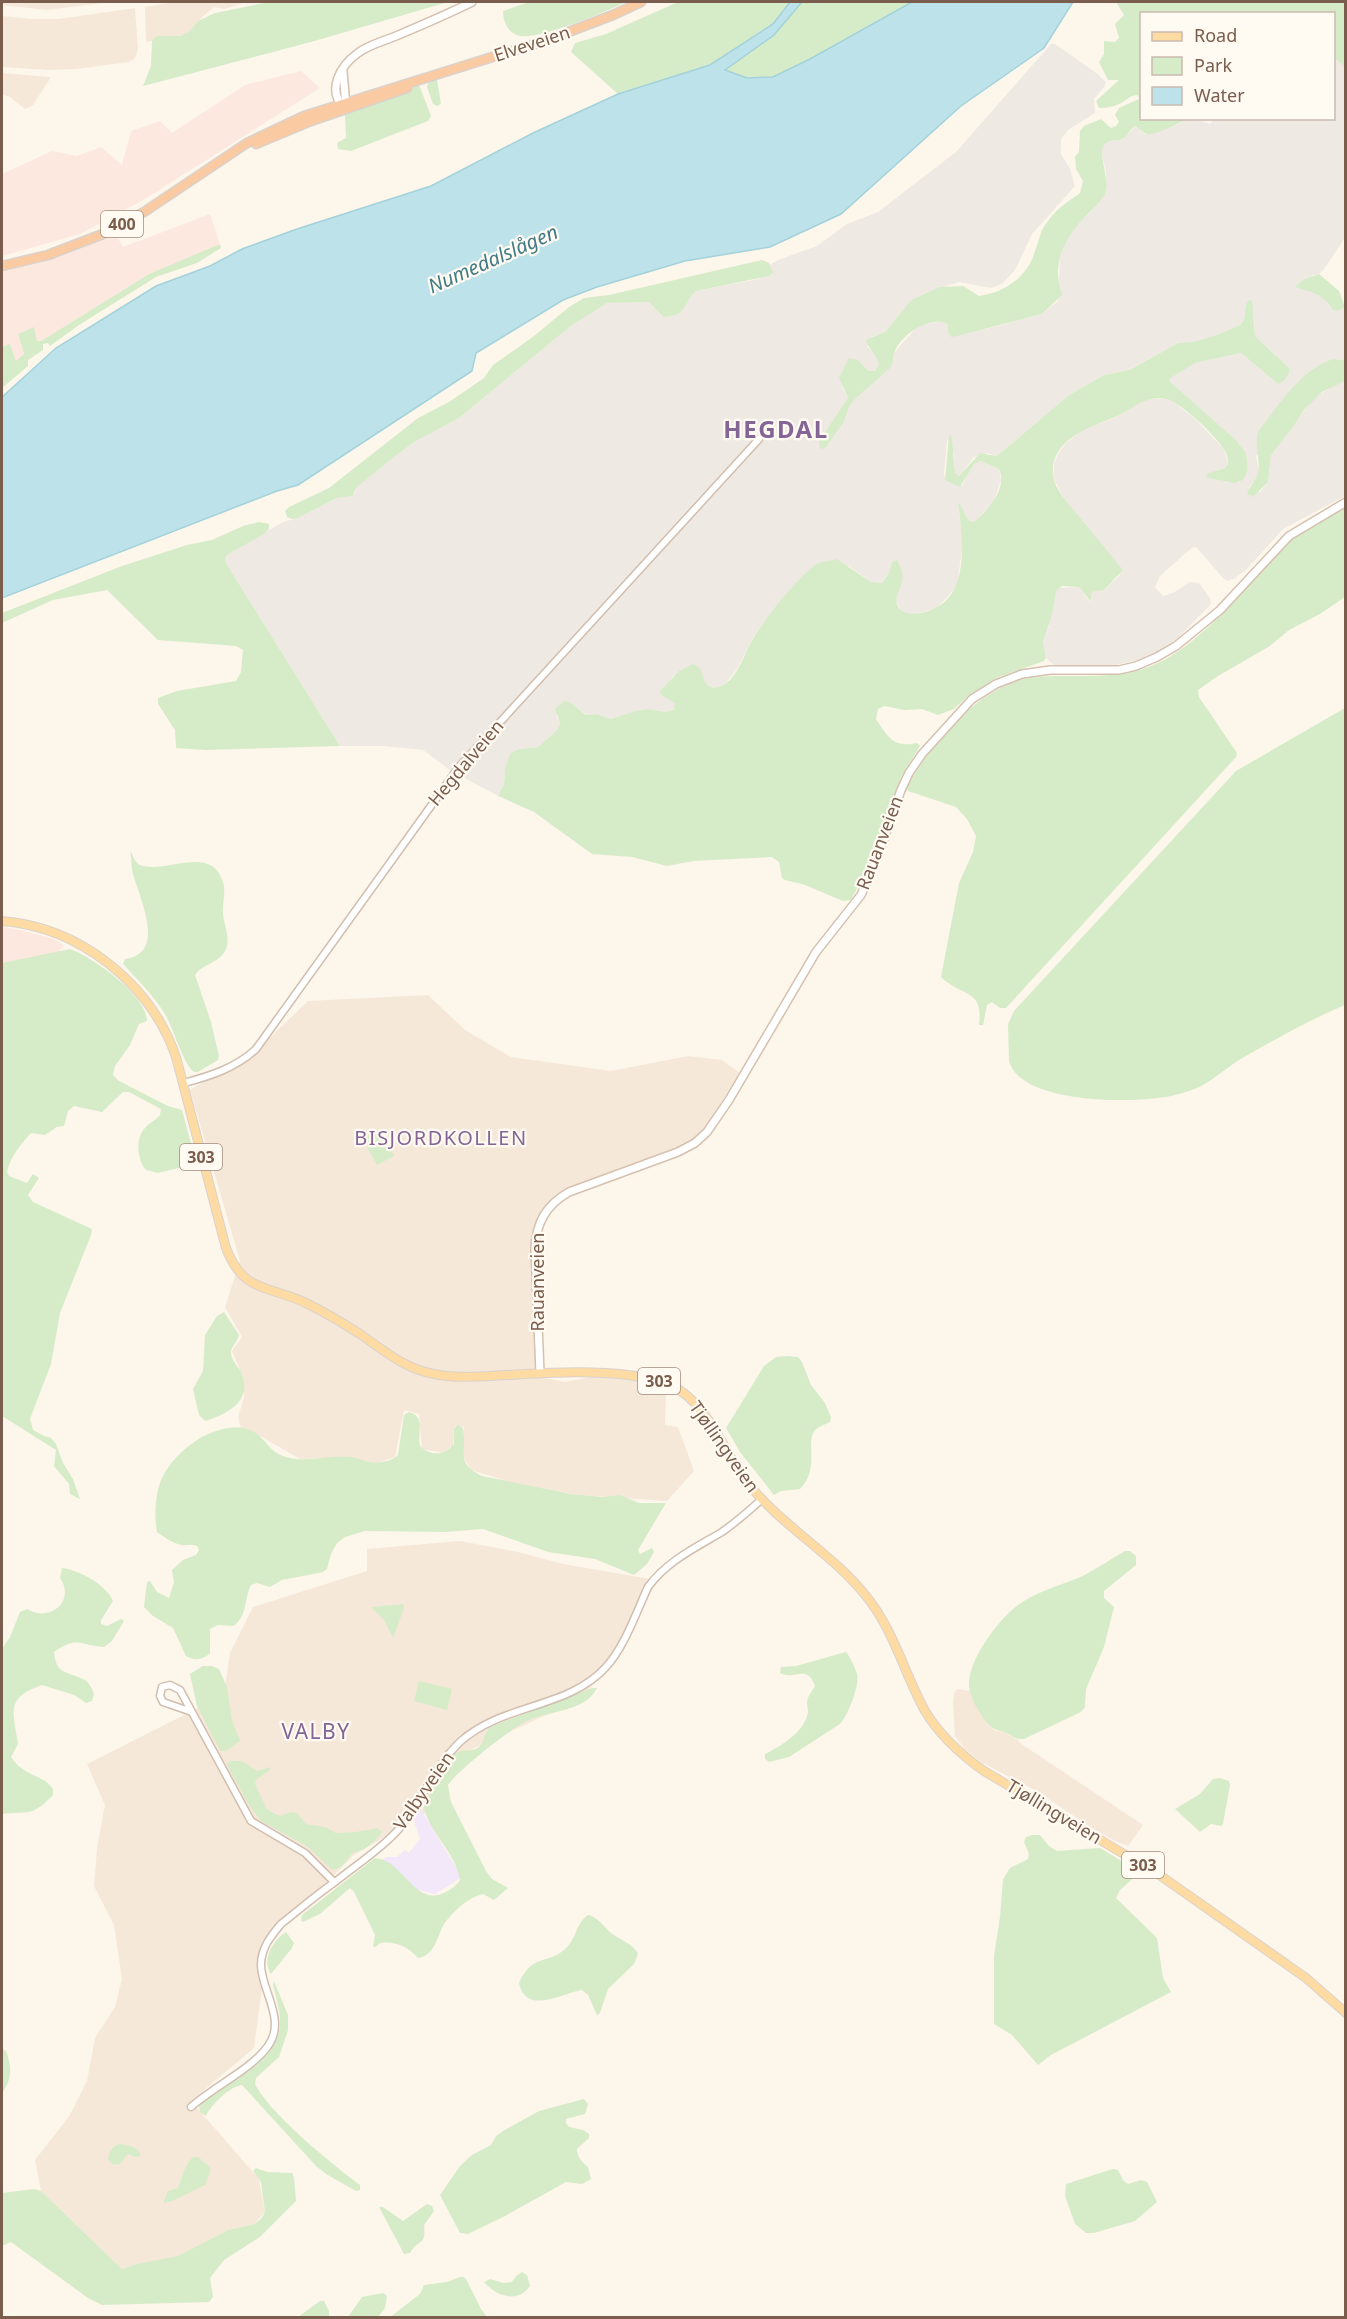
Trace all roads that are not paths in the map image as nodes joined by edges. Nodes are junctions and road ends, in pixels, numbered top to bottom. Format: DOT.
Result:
graph roads {
  1 [pos="472,2"];
  2 [pos="641,2"];
  3 [pos="344,105"];
  4 [pos="2,266"];
  5 [pos="759,439"];
  6 [pos="1346,502"];
  7 [pos="2,921"];
  8 [pos="184,1083"];
  9 [pos="540,1373"];
  10 [pos="762,1499"];
  11 [pos="192,1712"];
  12 [pos="334,1882"];
  13 [pos="1346,2013"];
  14 [pos="191,2107"];
  1 -- 3 [label="main road"];
  2 -- 3 [label="highway, Elveveien / 400"];
  3 -- 4 [label="highway, Elveveien / 400"];
  5 -- 8 [label="street, Hegdalveien"];
  6 -- 9 [label="main road, Rauanveien"];
  7 -- 8 [label="main road, Tjøllingveien / 303"];
  8 -- 9 [label="main road, Tjøllingveien / 303"];
  9 -- 10 [label="main road, Tjøllingveien / 303"];
  10 -- 12 [label="street, Valbyveien"];
  10 -- 13 [label="main road, Tjøllingveien / 303"];
  11 -- 11 [label="street"];
  11 -- 12 [label="street"];
  12 -- 14 [label="street, Valbyveien"];
}
